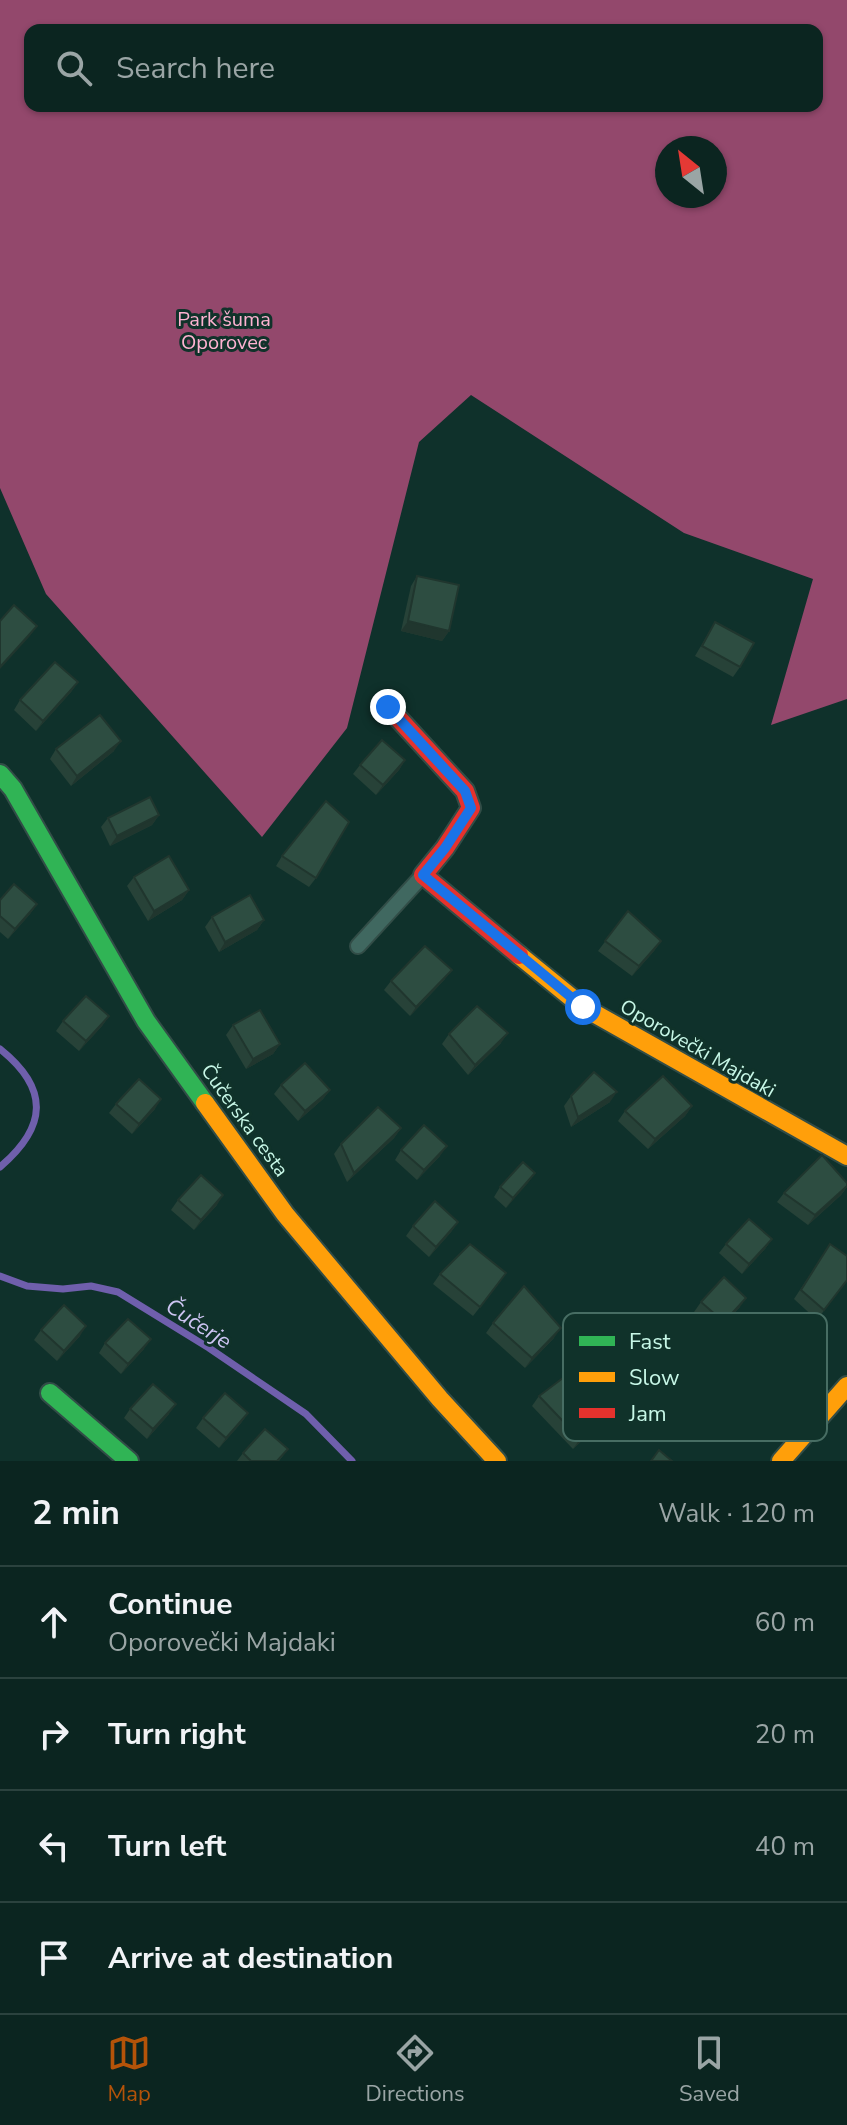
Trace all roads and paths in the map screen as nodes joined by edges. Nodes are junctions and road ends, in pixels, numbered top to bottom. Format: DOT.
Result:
graph roads {
  1 [pos="388,707"];
  2 [pos="0,774"];
  3 [pos="423,875"];
  4 [pos="358,946"];
  5 [pos="847,1156"];
  6 [pos="50,1393"];
  7 [pos="843,1401"];
  8 [pos="827,1416"];
  9 [pos="802,1441"];
  10 [pos="129,1461"];
  11 [pos="497,1461"];
  12 [pos="781,1461"];
  1 -- 3 [label="street"];
  2 -- 11 [label="street, Čučerska cesta"];
  3 -- 4 [label="lane"];
  3 -- 5 [label="street, Oporovečki Majdaki"];
  6 -- 10 [label="street"];
  7 -- 8 [label="street"];
  9 -- 12 [label="street"];
}
